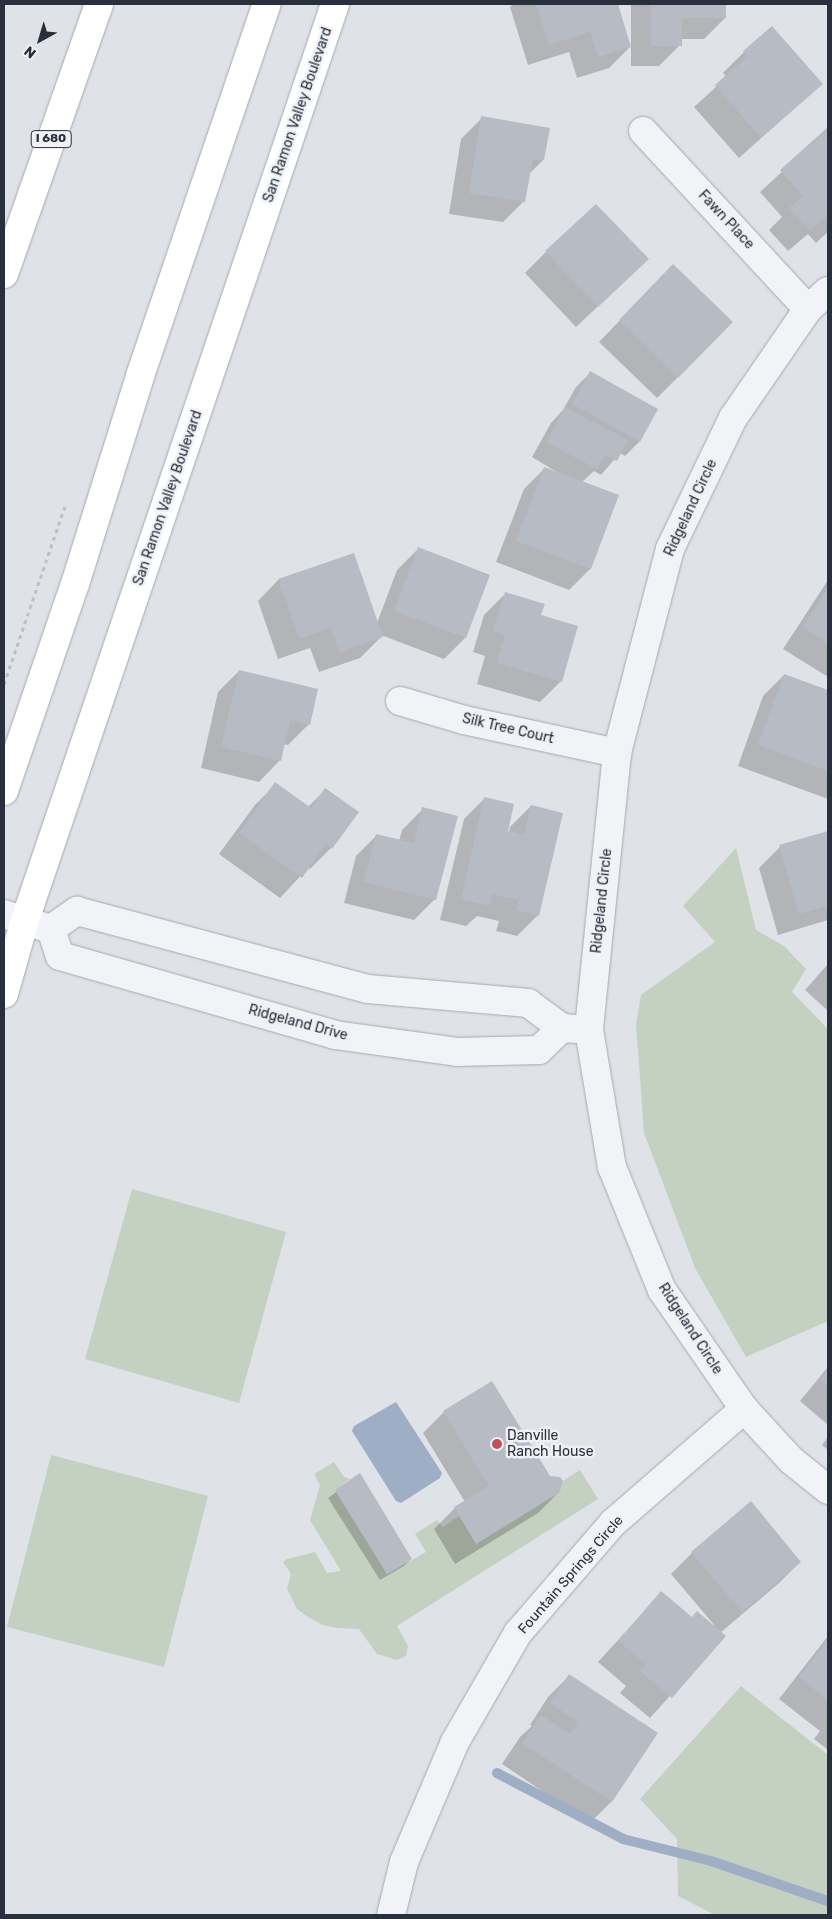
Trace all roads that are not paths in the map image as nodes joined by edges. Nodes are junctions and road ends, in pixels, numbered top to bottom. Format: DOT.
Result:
graph roads {
  1 [pos="99,4"];
  2 [pos="267,4"];
  3 [pos="335,4"];
  4 [pos="643,131"];
  5 [pos="4,274"];
  6 [pos="828,291"];
  7 [pos="808,309"];
  8 [pos="400,702"];
  9 [pos="617,753"];
  10 [pos="4,791"];
  11 [pos="14,917"];
  12 [pos="51,929"];
  13 [pos="4,994"];
  14 [pos="562,1028"];
  15 [pos="589,1030"];
  16 [pos="744,1409"];
  17 [pos="828,1490"];
  18 [pos="391,1915"];
  1 -- 5 [label="main road, I 680"];
  2 -- 10 [label="main road"];
  3 -- 11 [label="main road, San Ramon Valley Boulevard"];
  4 -- 7 [label="street, Fawn Place"];
  6 -- 7 [label="street, Ridgeland Circle"];
  7 -- 9 [label="street, Ridgeland Circle"];
  8 -- 9 [label="street, Silk Tree Court"];
  9 -- 15 [label="street, Ridgeland Circle"];
  11 -- 12 [label="street"];
  11 -- 13 [label="main road, San Ramon Valley Boulevard"];
  12 -- 14 [label="street"];
  12 -- 14 [label="street, Ridgeland Drive"];
  14 -- 15 [label="street"];
  15 -- 16 [label="street, Ridgeland Circle"];
  16 -- 17 [label="street, Ridgeland Circle"];
  16 -- 18 [label="street, Fountain Springs Circle"];
}
